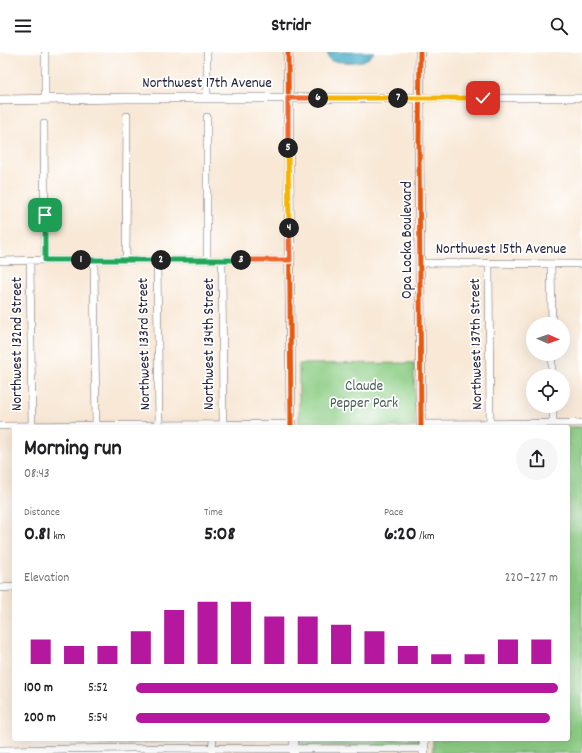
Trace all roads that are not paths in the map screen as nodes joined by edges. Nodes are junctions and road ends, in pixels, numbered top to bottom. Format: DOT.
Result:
graph roads {
  1 [pos="45,52"];
  2 [pos="207,52"];
  3 [pos="288,52"];
  4 [pos="420,52"];
  5 [pos="207,98"];
  6 [pos="288,98"];
  7 [pos="419,98"];
  8 [pos="582,98"];
  9 [pos="45,99"];
  10 [pos="0,100"];
  11 [pos="126,116"];
  12 [pos="207,117"];
  13 [pos="44,124"];
  14 [pos="30,260"];
  15 [pos="45,260"];
  16 [pos="94,260"];
  17 [pos="126,260"];
  18 [pos="157,260"];
  19 [pos="207,260"];
  20 [pos="222,260"];
  21 [pos="290,260"];
  22 [pos="0,261"];
  23 [pos="420,263"];
  24 [pos="489,264"];
  25 [pos="552,264"];
  26 [pos="582,264"];
  27 [pos="552,317"];
  28 [pos="553,413"];
  29 [pos="582,423"];
  30 [pos="490,424"];
  31 [pos="553,424"];
  32 [pos="32,425"];
  33 [pos="96,425"];
  34 [pos="159,425"];
  35 [pos="224,425"];
  36 [pos="291,425"];
  37 [pos="421,425"];
  38 [pos="0,426"];
  39 [pos="12,426"];
  40 [pos="12,587"];
  41 [pos="0,588"];
  42 [pos="213,741"];
  43 [pos="0,750"];
  44 [pos="52,751"];
  45 [pos="131,751"];
  46 [pos="212,751"];
  47 [pos="294,751"];
  48 [pos="358,751"];
  49 [pos="424,751"];
  1 -- 9 [label="street"];
  2 -- 5 [label="street"];
  3 -- 6 [label="main road"];
  4 -- 7 [label="main road, Opa Locka Boulevard"];
  5 -- 6 [label="main road, Northwest 17th Avenue"];
  5 -- 9 [label="main road, Northwest 17th Avenue"];
  6 -- 7 [label="main road, Northwest 17th Avenue"];
  6 -- 21 [label="main road"];
  7 -- 8 [label="street, Northwest 17th Avenue"];
  7 -- 23 [label="main road, Opa Locka Boulevard"];
  9 -- 10 [label="main road, Northwest 17th Avenue"];
  11 -- 17 [label="street, Northwest 133rd Street"];
  12 -- 19 [label="street, Northwest 134th Street"];
  13 -- 15 [label="street"];
  14 -- 15 [label="street"];
  14 -- 22 [label="street"];
  14 -- 32 [label="street, Northwest 132nd Street"];
  15 -- 16 [label="street"];
  16 -- 17 [label="street"];
  16 -- 33 [label="street"];
  17 -- 18 [label="street"];
  18 -- 19 [label="street"];
  18 -- 34 [label="street, Northwest 133rd Street"];
  19 -- 20 [label="street"];
  20 -- 21 [label="street"];
  20 -- 35 [label="street, Northwest 134th Street"];
  21 -- 36 [label="main road"];
  23 -- 24 [label="street, Northwest 15th Avenue"];
  23 -- 37 [label="main road, Opa Locka Boulevard"];
  24 -- 25 [label="street, Northwest 15th Avenue"];
  24 -- 30 [label="street, Northwest 137th Street"];
  25 -- 26 [label="street, Northwest 15th Avenue"];
  25 -- 27 [label="street"];
  28 -- 31 [label="street"];
  29 -- 31 [label="street"];
  30 -- 31 [label="street"];
  30 -- 37 [label="street"];
  38 -- 39 [label="street"];
  40 -- 41 [label="street"];
  42 -- 46 [label="street"];
  43 -- 44 [label="street"];
  44 -- 45 [label="street"];
  45 -- 46 [label="street"];
  46 -- 47 [label="street"];
  47 -- 48 [label="street"];
  48 -- 49 [label="street"];
}
